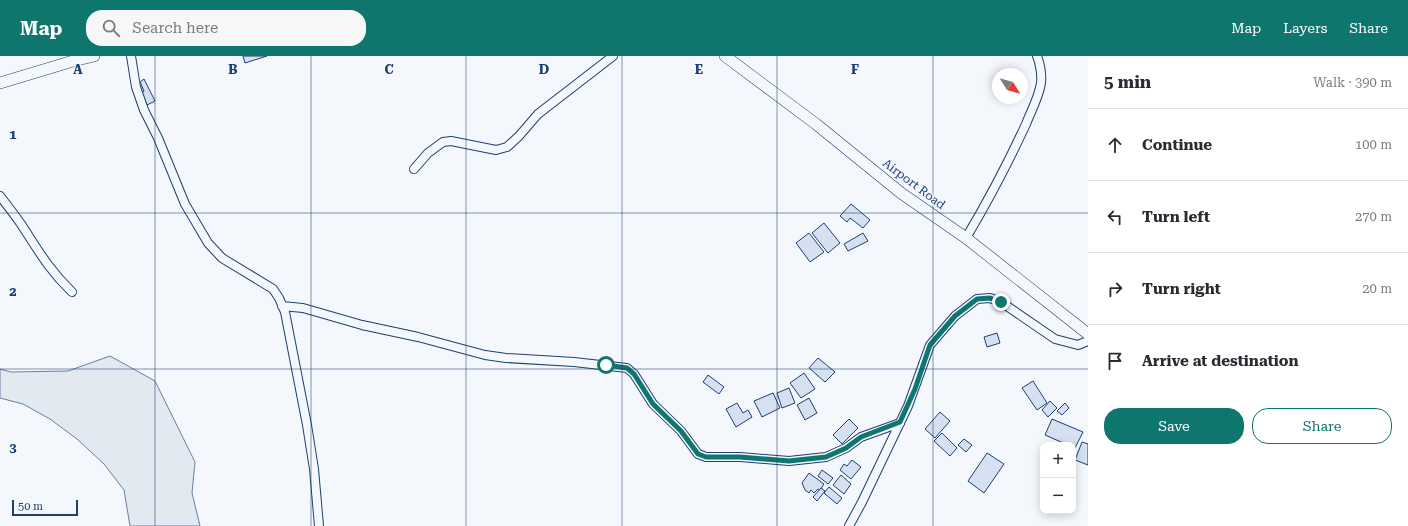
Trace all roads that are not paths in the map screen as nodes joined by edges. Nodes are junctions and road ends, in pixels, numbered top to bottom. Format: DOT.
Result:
graph roads {
  1 [pos="94,56"];
  2 [pos="131,56"];
  3 [pos="613,56"];
  4 [pos="725,56"];
  5 [pos="1037,56"];
  6 [pos="0,83"];
  7 [pos="414,169"];
  8 [pos="0,196"];
  9 [pos="966,238"];
  10 [pos="72,292"];
  11 [pos="282,306"];
  12 [pos="1088,334"];
  13 [pos="1088,341"];
  14 [pos="900,422"];
  15 [pos="319,526"];
  16 [pos="849,526"];
  1 -- 6 [label="main road"];
  2 -- 11 [label="street"];
  3 -- 7 [label="street"];
  4 -- 9 [label="main road, Airport Road"];
  5 -- 9 [label="street"];
  8 -- 10 [label="street"];
  9 -- 12 [label="main road, Airport Road"];
  11 -- 14 [label="street"];
  11 -- 15 [label="street"];
  13 -- 14 [label="street"];
  14 -- 16 [label="street"];
}
